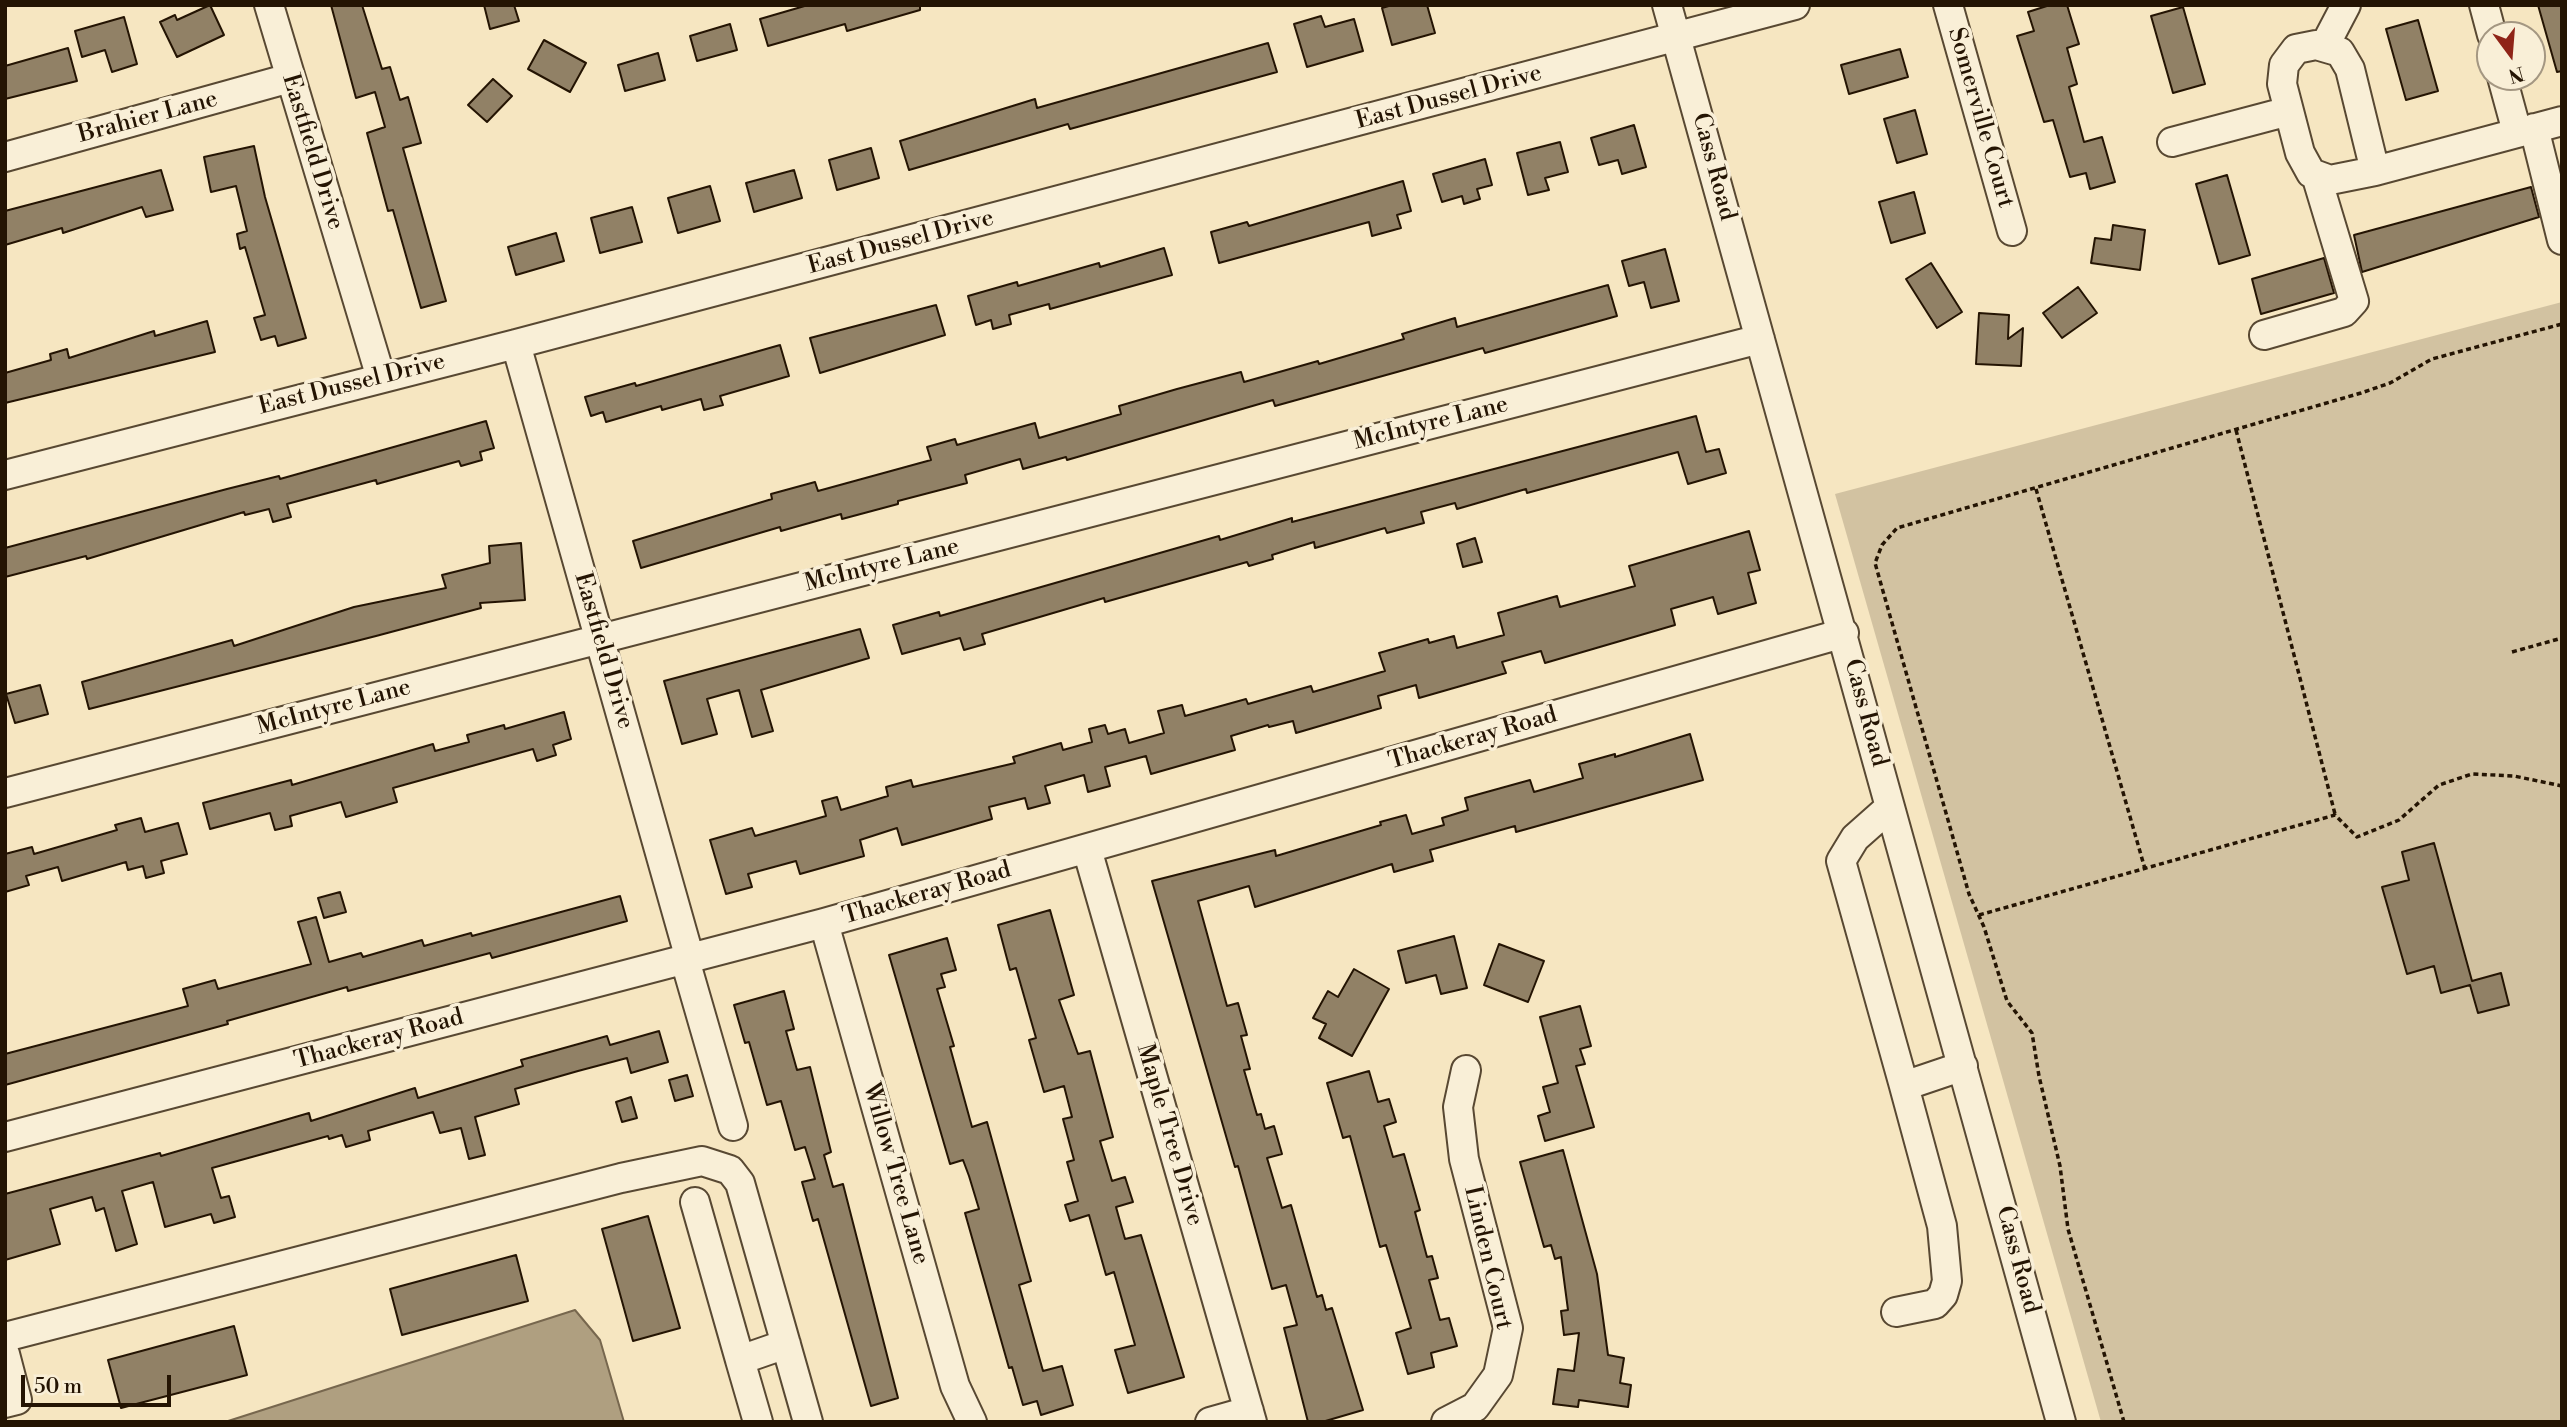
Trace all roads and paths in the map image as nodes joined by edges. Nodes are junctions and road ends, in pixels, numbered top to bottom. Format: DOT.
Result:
graph roads {
  1 [pos="269,5"];
  2 [pos="1667,5"];
  3 [pos="1795,5"];
  4 [pos="1948,5"];
  5 [pos="2346,5"];
  6 [pos="1677,38"];
  7 [pos="2324,47"];
  8 [pos="290,78"];
  9 [pos="2508,91"];
  10 [pos="2289,111"];
  11 [pos="2562,121"];
  12 [pos="2525,130"];
  13 [pos="2172,142"];
  14 [pos="5,157"];
  15 [pos="2375,171"];
  16 [pos="2316,175"];
  17 [pos="2012,231"];
  18 [pos="2562,240"];
  19 [pos="2562,324"];
  20 [pos="2264,335"];
  21 [pos="1760,340"];
  22 [pos="516,344"];
  23 [pos="381,378"];
  24 [pos="2236,430"];
  25 [pos="5,475"];
  26 [pos="2036,489"];
  27 [pos="1844,633"];
  28 [pos="2562,638"];
  29 [pos="600,639"];
  30 [pos="2512,653"];
  31 [pos="2562,786"];
  32 [pos="5,793"];
  33 [pos="1890,807"];
  34 [pos="2335,815"];
  35 [pos="1087,849"];
  36 [pos="2145,870"];
  37 [pos="1979,915"];
  38 [pos="824,923"];
  39 [pos="688,960"];
  40 [pos="1963,1066"];
  41 [pos="1466,1070"];
  42 [pos="1904,1086"];
  43 [pos="733,1126"];
  44 [pos="5,1137"];
  45 [pos="695,1202"];
  46 [pos="1896,1312"];
  47 [pos="5,1337"];
  48 [pos="786,1344"];
  49 [pos="5,1354"];
  50 [pos="740,1360"];
  51 [pos="5,1403"];
  52 [pos="1250,1416"];
  53 [pos="758,1422"];
  54 [pos="808,1422"];
  55 [pos="972,1422"];
  56 [pos="1210,1422"];
  57 [pos="1446,1422"];
  58 [pos="2062,1422"];
  59 [pos="2124,1422"];
  1 -- 8 [label="street, Eastfield Drive"];
  2 -- 6 [label="street, Cass Road"];
  3 -- 6 [label="street, East Dussel Drive"];
  4 -- 17 [label="street, Somerville Court"];
  5 -- 7 [label="street"];
  6 -- 21 [label="street, Cass Road"];
  6 -- 22 [label="street, East Dussel Drive"];
  7 -- 10 [label="street"];
  7 -- 15 [label="street"];
  8 -- 14 [label="street, Brahier Lane"];
  8 -- 23 [label="street, Eastfield Drive"];
  9 -- 12 [label="street"];
  10 -- 13 [label="street"];
  10 -- 16 [label="street"];
  11 -- 12 [label="street"];
  12 -- 15 [label="street"];
  12 -- 18 [label="street"];
  15 -- 16 [label="street"];
  16 -- 20 [label="street"];
  19 -- 24 [label="path"];
  21 -- 27 [label="street, Cass Road"];
  21 -- 29 [label="street, McIntyre Lane"];
  22 -- 23 [label="street, East Dussel Drive"];
  22 -- 29 [label="street, Eastfield Drive"];
  23 -- 25 [label="street, East Dussel Drive"];
  24 -- 26 [label="path"];
  24 -- 34 [label="path"];
  26 -- 36 [label="path"];
  26 -- 37 [label="path"];
  27 -- 33 [label="street, Cass Road"];
  27 -- 35 [label="street, Thackeray Road"];
  28 -- 30 [label="path"];
  29 -- 32 [label="street, McIntyre Lane"];
  29 -- 39 [label="street, Eastfield Drive"];
  31 -- 34 [label="path"];
  33 -- 40 [label="street, Cass Road"];
  33 -- 42 [label="street"];
  34 -- 36 [label="path"];
  35 -- 38 [label="street, Thackeray Road"];
  35 -- 52 [label="street, Maple Tree Drive"];
  36 -- 37 [label="path"];
  37 -- 59 [label="path"];
  38 -- 39 [label="street, Thackeray Road"];
  38 -- 55 [label="street, Willow Tree Lane"];
  39 -- 43 [label="street, Eastfield Drive"];
  39 -- 44 [label="street, Thackeray Road"];
  40 -- 42 [label="street"];
  40 -- 58 [label="street, Cass Road"];
  41 -- 57 [label="street, Linden Court"];
  42 -- 46 [label="street"];
  45 -- 50 [label="street"];
  47 -- 48 [label="street"];
  48 -- 50 [label="street"];
  48 -- 54 [label="street"];
  49 -- 51 [label="street"];
  50 -- 53 [label="street"];
  52 -- 56 [label="street"];
}
